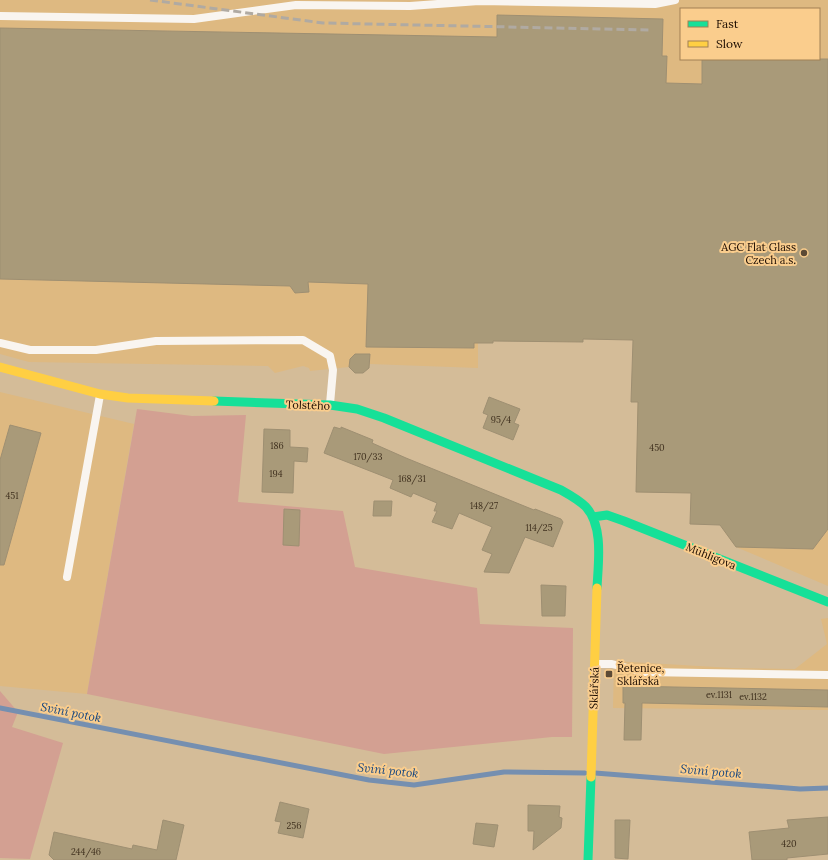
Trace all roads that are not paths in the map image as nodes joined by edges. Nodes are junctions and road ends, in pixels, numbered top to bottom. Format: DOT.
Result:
graph roads {
  1 [pos="675,0"];
  2 [pos="0,16"];
  3 [pos="0,343"];
  4 [pos="0,367"];
  5 [pos="100,394"];
  6 [pos="330,405"];
  7 [pos="593,517"];
  8 [pos="67,577"];
  9 [pos="828,602"];
  10 [pos="595,664"];
  11 [pos="828,675"];
  12 [pos="588,860"];
  1 -- 2 [label="lane"];
  3 -- 6 [label="lane"];
  4 -- 5 [label="street, Tolstého"];
  5 -- 6 [label="street, Tolstého"];
  5 -- 8 [label="lane"];
  6 -- 7 [label="street, Tolstého"];
  7 -- 9 [label="street, Mühligova"];
  7 -- 10 [label="street, Sklářská"];
  10 -- 11 [label="lane"];
  10 -- 12 [label="street, Sklářská"];
}
